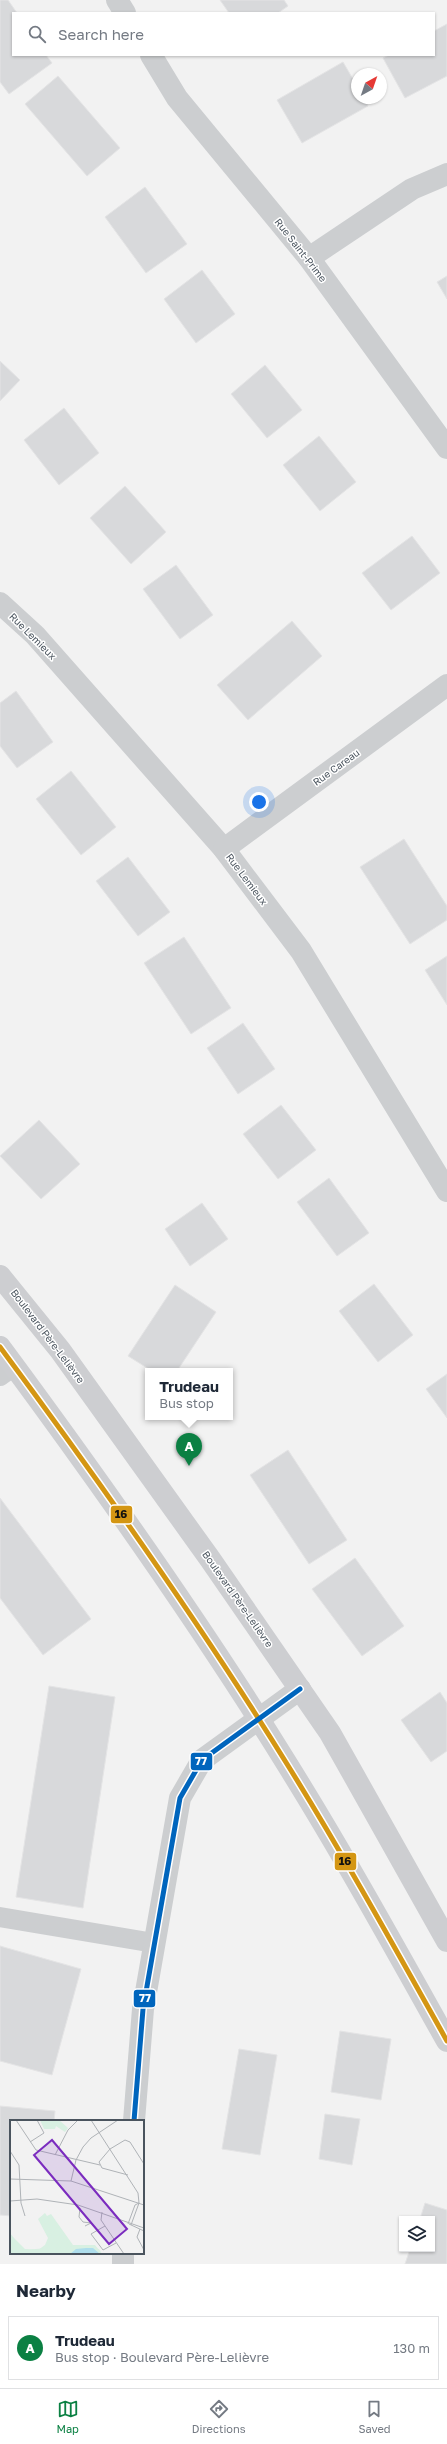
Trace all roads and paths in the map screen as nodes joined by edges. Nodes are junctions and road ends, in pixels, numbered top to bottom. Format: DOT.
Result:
graph roads {
  1 [pos="117,0"];
  2 [pos="124,12"];
  3 [pos="152,56"];
  4 [pos="447,174"];
  5 [pos="309,258"];
  6 [pos="447,448"];
  7 [pos="0,603"];
  8 [pos="447,685"];
  9 [pos="224,849"];
  10 [pos="447,1191"];
  11 [pos="0,1276"];
  12 [pos="0,1347"];
  13 [pos="7,1371"];
  14 [pos="300,1689"];
  15 [pos="258,1718"];
  16 [pos="0,1917"];
  17 [pos="447,1941"];
  18 [pos="154,1943"];
  19 [pos="447,2041"];
  20 [pos="134,2120"];
  21 [pos="123,2254"];
  22 [pos="122,2264"];
  1 -- 2 [label="street"];
  3 -- 5 [label="street, Rue Saint-Prime"];
  4 -- 5 [label="street"];
  5 -- 6 [label="street, Rue Saint-Prime"];
  7 -- 9 [label="street, Rue Lemieux"];
  8 -- 9 [label="street, Rue Careau"];
  9 -- 10 [label="street, Rue Lemieux"];
  11 -- 14 [label="main road, Boulevard Père-Lelièvre"];
  12 -- 13 [label="main road"];
  13 -- 15 [label="main road"];
  14 -- 15 [label="street"];
  14 -- 17 [label="main road, Boulevard Père-Lelièvre"];
  15 -- 18 [label="street"];
  15 -- 19 [label="main road"];
  16 -- 18 [label="lane"];
  18 -- 20 [label="street"];
  21 -- 22 [label="street"];
}
